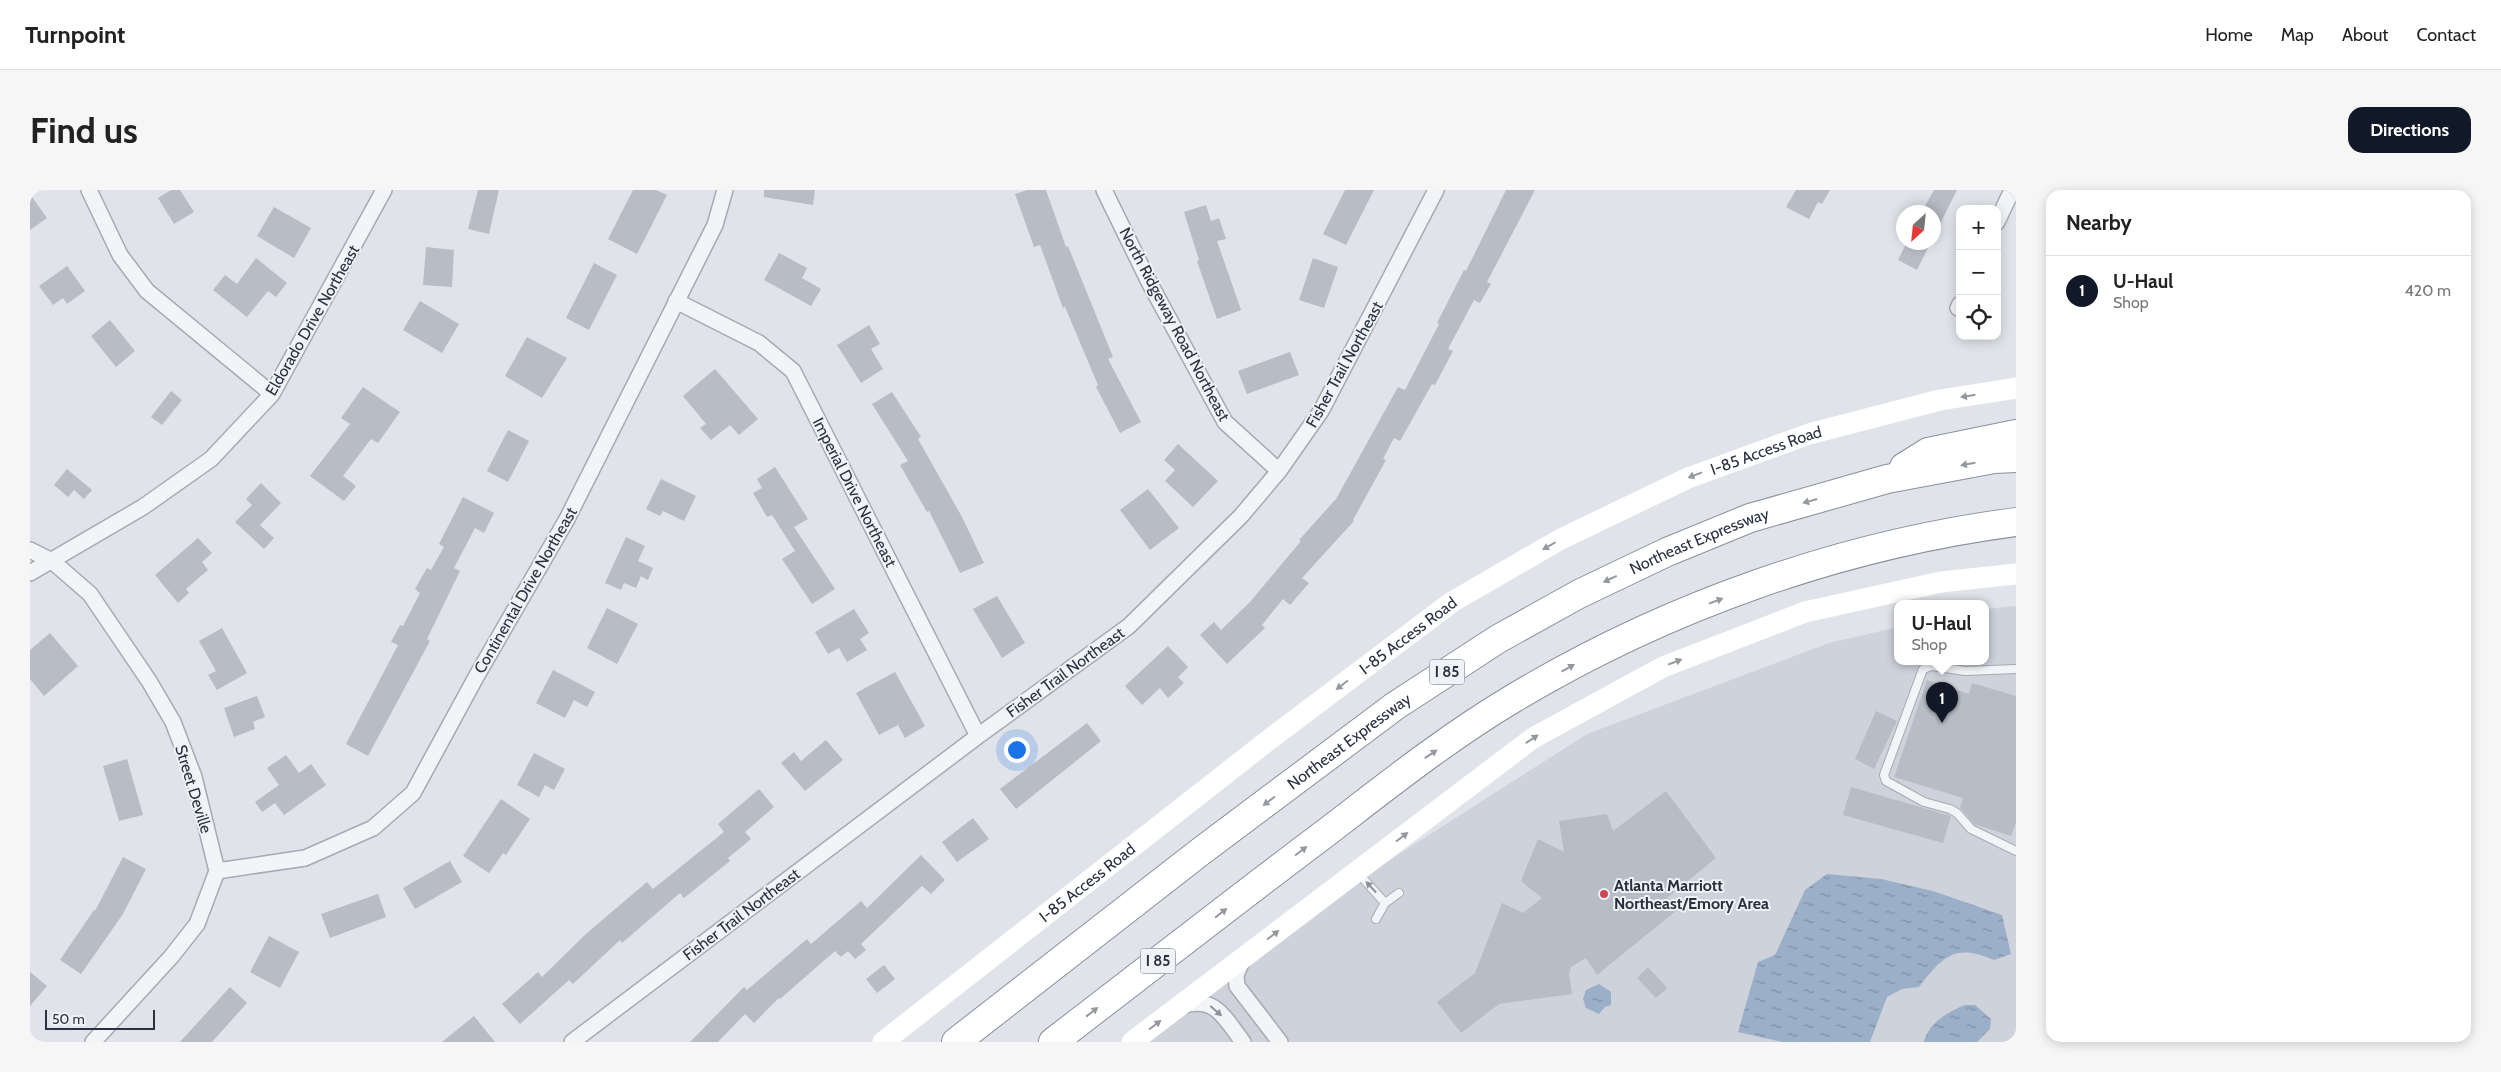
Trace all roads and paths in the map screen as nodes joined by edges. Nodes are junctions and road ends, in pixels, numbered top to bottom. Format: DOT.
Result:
graph roads {
  1 [pos="89,190"];
  2 [pos="384,190"];
  3 [pos="725,190"];
  4 [pos="1104,190"];
  5 [pos="1436,190"];
  6 [pos="2012,190"];
  7 [pos="2001,213"];
  8 [pos="676,301"];
  9 [pos="2016,388"];
  10 [pos="272,394"];
  11 [pos="2016,434"];
  12 [pos="2016,458"];
  13 [pos="1279,470"];
  14 [pos="1887,479"];
  15 [pos="2016,522"];
  16 [pos="1980,527"];
  17 [pos="2016,533"];
  18 [pos="30,550"];
  19 [pos="52,562"];
  20 [pos="30,573"];
  21 [pos="2016,574"];
  22 [pos="2016,668"];
  23 [pos="978,736"];
  24 [pos="2016,851"];
  25 [pos="217,872"];
  26 [pos="1356,872"];
  27 [pos="1399,893"];
  28 [pos="1385,903"];
  29 [pos="1376,919"];
  30 [pos="1244,958"];
  31 [pos="1178,1007"];
  32 [pos="93,1042"];
  33 [pos="572,1042"];
  34 [pos="883,1042"];
  35 [pos="956,1042"];
  36 [pos="1053,1042"];
  37 [pos="1132,1042"];
  38 [pos="1243,1042"];
  39 [pos="1280,1042"];
  1 -- 10 [label="street"];
  2 -- 10 [label="street, Eldorado Drive Northeast"];
  3 -- 8 [label="street, Continental Drive Northeast"];
  4 -- 13 [label="street, North Ridgeway Road Northeast"];
  5 -- 13 [label="street, Fisher Trail Northeast"];
  6 -- 7 [label="street"];
  8 -- 23 [label="street, Imperial Drive Northeast"];
  8 -- 25 [label="street, Continental Drive Northeast"];
  9 -- 34 [label="main road, I-85 Access Road, one-way"];
  10 -- 19 [label="street, Eldorado Drive Northeast"];
  11 -- 14 [label="highway"];
  12 -- 14 [label="highway, Northeast Expressway / I 85, one-way"];
  13 -- 23 [label="street, Fisher Trail Northeast"];
  14 -- 35 [label="highway, Northeast Expressway / I 85, one-way"];
  15 -- 16 [label="highway, I 85"];
  16 -- 17 [label="highway"];
  36 -- 16 [label="highway, I 85, one-way"];
  18 -- 19 [label="street, Street Deville"];
  19 -- 20 [label="street, Eldorado Drive Northeast"];
  19 -- 25 [label="street, Street Deville"];
  26 -- 21 [label="main road, one-way"];
  22 -- 24 [label="lane"];
  23 -- 33 [label="street, Fisher Trail Northeast"];
  25 -- 32 [label="street"];
  28 -- 26 [label="lane, one-way"];
  30 -- 26 [label="main road, one-way"];
  27 -- 28 [label="lane"];
  28 -- 29 [label="lane"];
  30 -- 31 [label="main road"];
  30 -- 39 [label="street"];
  37 -- 31 [label="main road, one-way"];
  31 -- 38 [label="street, one-way"];
}
